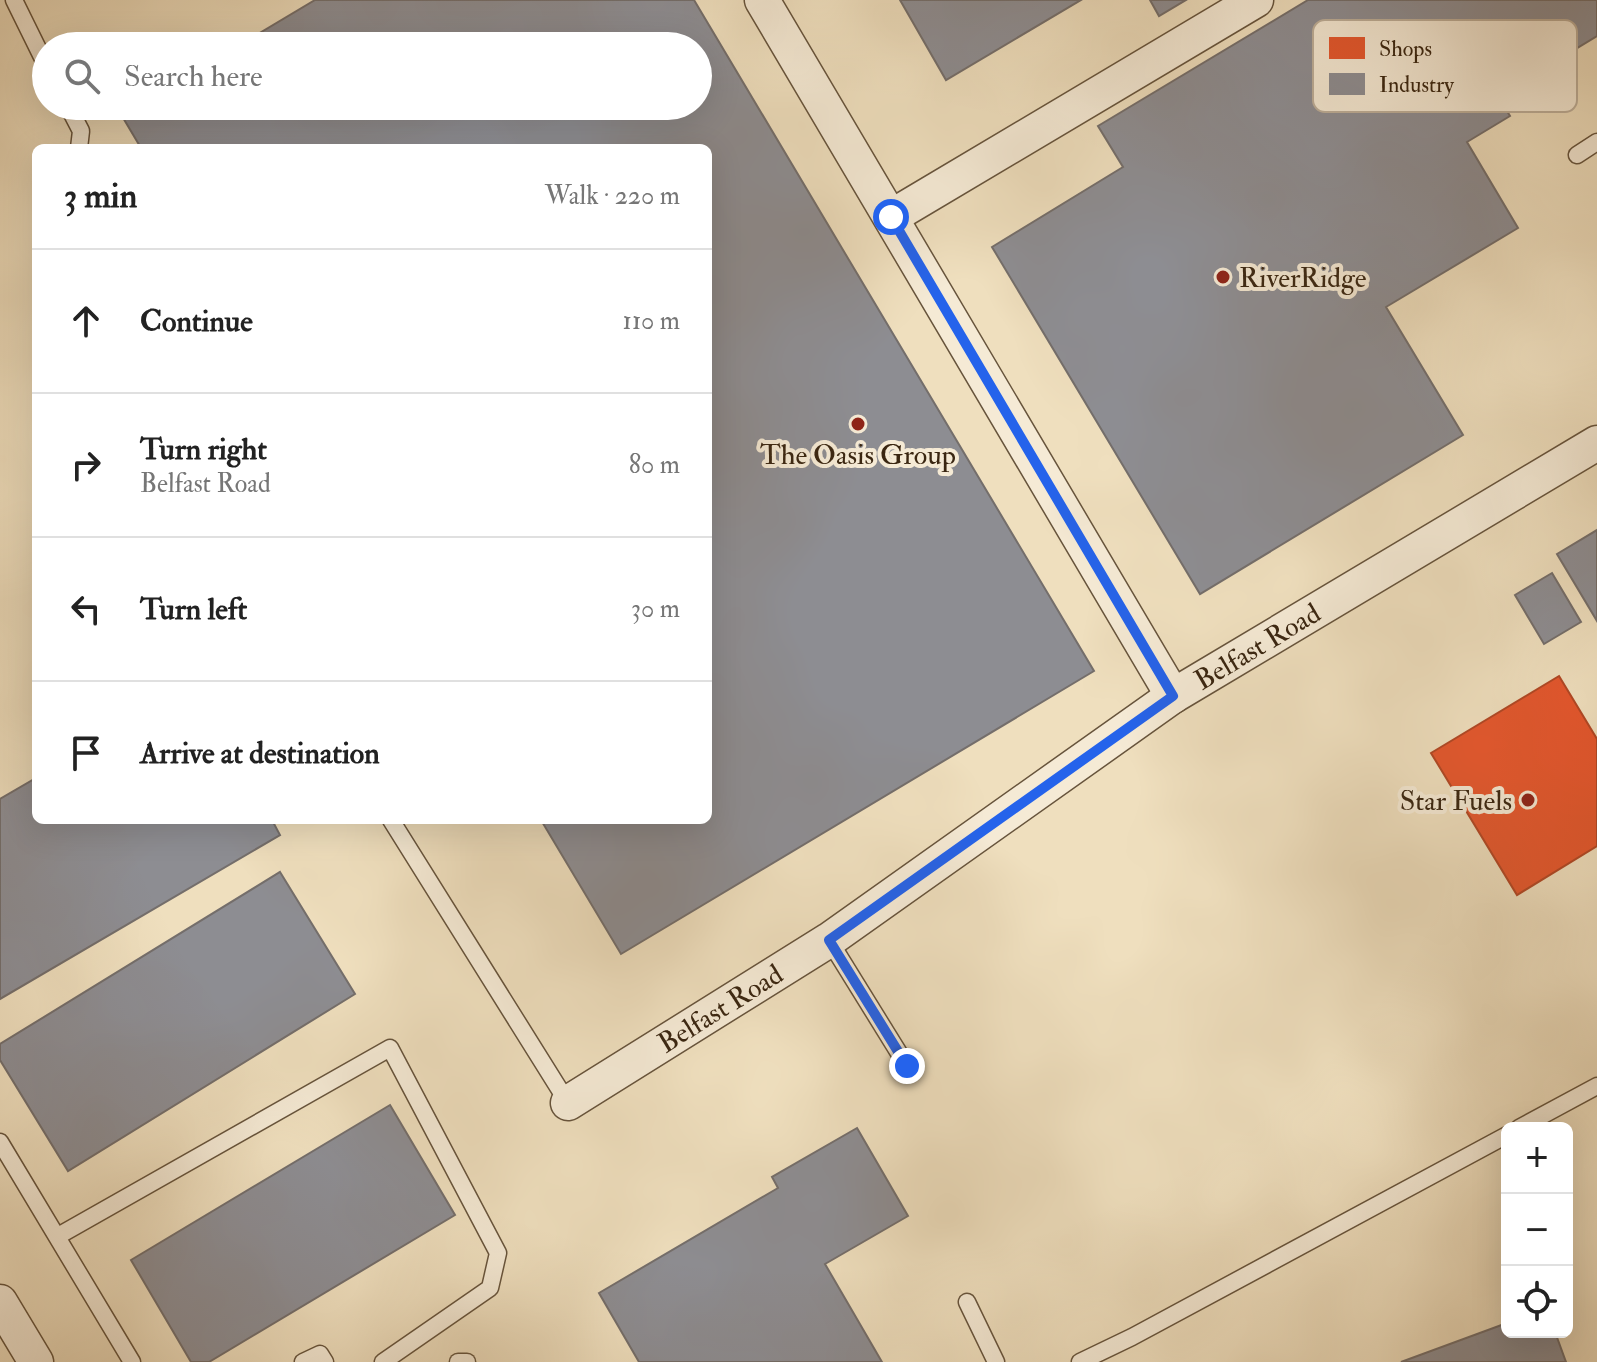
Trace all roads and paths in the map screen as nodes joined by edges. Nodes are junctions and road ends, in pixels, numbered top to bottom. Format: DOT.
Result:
graph roads {
  1 [pos="14,0"];
  2 [pos="762,0"];
  3 [pos="1256,0"];
  4 [pos="32,37"];
  5 [pos="75,120"];
  6 [pos="1597,142"];
  7 [pos="79,144"];
  8 [pos="1577,155"];
  9 [pos="891,217"];
  10 [pos="1597,443"];
  11 [pos="1173,696"];
  12 [pos="394,824"];
  13 [pos="829,940"];
  14 [pos="907,1066"];
  15 [pos="1597,1086"];
  16 [pos="568,1103"];
  17 [pos="1530,1122"];
  18 [pos="1501,1138"];
  19 [pos="0,1142"];
  20 [pos="58,1236"];
  21 [pos="0,1302"];
  22 [pos="967,1302"];
  23 [pos="36,1362"];
  24 [pos="132,1362"];
  25 [pos="303,1362"];
  26 [pos="325,1362"];
  27 [pos="383,1362"];
  28 [pos="458,1362"];
  29 [pos="467,1362"];
  30 [pos="996,1362"];
  31 [pos="1080,1362"];
  1 -- 4 [label="lane"];
  2 -- 9 [label="street"];
  3 -- 9 [label="street"];
  5 -- 7 [label="lane"];
  6 -- 8 [label="lane"];
  9 -- 11 [label="street"];
  10 -- 11 [label="street, Belfast Road"];
  11 -- 13 [label="street, Belfast Road"];
  12 -- 16 [label="lane"];
  13 -- 14 [label="lane"];
  13 -- 16 [label="street, Belfast Road"];
  15 -- 17 [label="lane"];
  18 -- 31 [label="lane"];
  19 -- 20 [label="lane"];
  20 -- 24 [label="lane"];
  20 -- 27 [label="lane"];
  21 -- 23 [label="street"];
  22 -- 30 [label="lane"];
  25 -- 26 [label="lane"];
  28 -- 29 [label="lane"];
}
